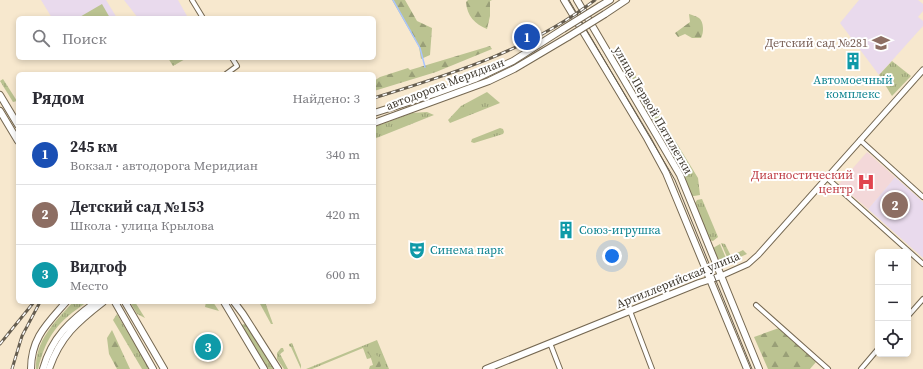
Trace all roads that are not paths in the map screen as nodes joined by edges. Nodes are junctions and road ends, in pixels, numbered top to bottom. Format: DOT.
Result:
graph roads {
  1 [pos="192,0"];
  2 [pos="564,0"];
  3 [pos="576,0"];
  4 [pos="610,0"];
  5 [pos="626,0"];
  6 [pos="201,16"];
  7 [pos="233,60"];
  8 [pos="923,70"];
  9 [pos="229,72"];
  10 [pos="0,95"];
  11 [pos="0,111"];
  12 [pos="376,112"];
  13 [pos="16,122"];
  14 [pos="376,122"];
  15 [pos="16,138"];
  16 [pos="860,140"];
  17 [pos="827,178"];
  18 [pos="923,197"];
  19 [pos="923,264"];
  20 [pos="721,276"];
  21 [pos="710,280"];
  22 [pos="923,299"];
  23 [pos="64,304"];
  24 [pos="94,304"];
  25 [pos="100,304"];
  26 [pos="117,304"];
  27 [pos="126,304"];
  28 [pos="220,304"];
  29 [pos="225,304"];
  30 [pos="235,304"];
  31 [pos="238,304"];
  32 [pos="756,305"];
  33 [pos="630,311"];
  34 [pos="230,312"];
  35 [pos="85,313"];
  36 [pos="911,313"];
  37 [pos="244,316"];
  38 [pos="236,321"];
  39 [pos="550,343"];
  40 [pos="875,353"];
  41 [pos="31,369"];
  42 [pos="43,369"];
  43 [pos="49,369"];
  44 [pos="153,369"];
  45 [pos="164,369"];
  46 [pos="264,369"];
  47 [pos="278,369"];
  48 [pos="486,369"];
  49 [pos="560,369"];
  50 [pos="652,369"];
  51 [pos="747,369"];
  52 [pos="759,369"];
  53 [pos="828,369"];
  54 [pos="861,369"];
  1 -- 6 [label="street"];
  2 -- 21 [label="main road, улица Первой Пятилетки"];
  3 -- 20 [label="main road, улица Первой Пятилетки"];
  4 -- 12 [label="main road, автодорога Меридиан, bridge"];
  5 -- 14 [label="main road, автодорога Меридиан, bridge"];
  7 -- 9 [label="street"];
  8 -- 16 [label="street, Артиллерийская улица"];
  10 -- 13 [label="main road"];
  11 -- 15 [label="main road"];
  16 -- 17 [label="street, Артиллерийская улица"];
  16 -- 18 [label="street"];
  17 -- 19 [label="street"];
  17 -- 20 [label="street, Артиллерийская улица"];
  20 -- 21 [label="main road, Артиллерийская улица"];
  20 -- 52 [label="main road, улица Первой Пятилетки"];
  21 -- 33 [label="main road, Артиллерийская улица"];
  21 -- 51 [label="main road, улица Первой Пятилетки"];
  22 -- 36 [label="street"];
  23 -- 41 [label="main road"];
  24 -- 35 [label="main road"];
  25 -- 35 [label="main road"];
  26 -- 44 [label="main road"];
  27 -- 45 [label="main road"];
  28 -- 34 [label="main road"];
  29 -- 34 [label="main road"];
  30 -- 37 [label="main road"];
  31 -- 37 [label="main road"];
  32 -- 53 [label="street"];
  33 -- 39 [label="main road, Артиллерийская улица"];
  33 -- 50 [label="street"];
  34 -- 38 [label="main road"];
  35 -- 42 [label="main road"];
  35 -- 43 [label="main road"];
  37 -- 38 [label="main road"];
  37 -- 47 [label="main road"];
  38 -- 46 [label="main road"];
  39 -- 48 [label="main road, Артиллерийская улица"];
  39 -- 49 [label="street"];
  40 -- 54 [label="street"];
}
